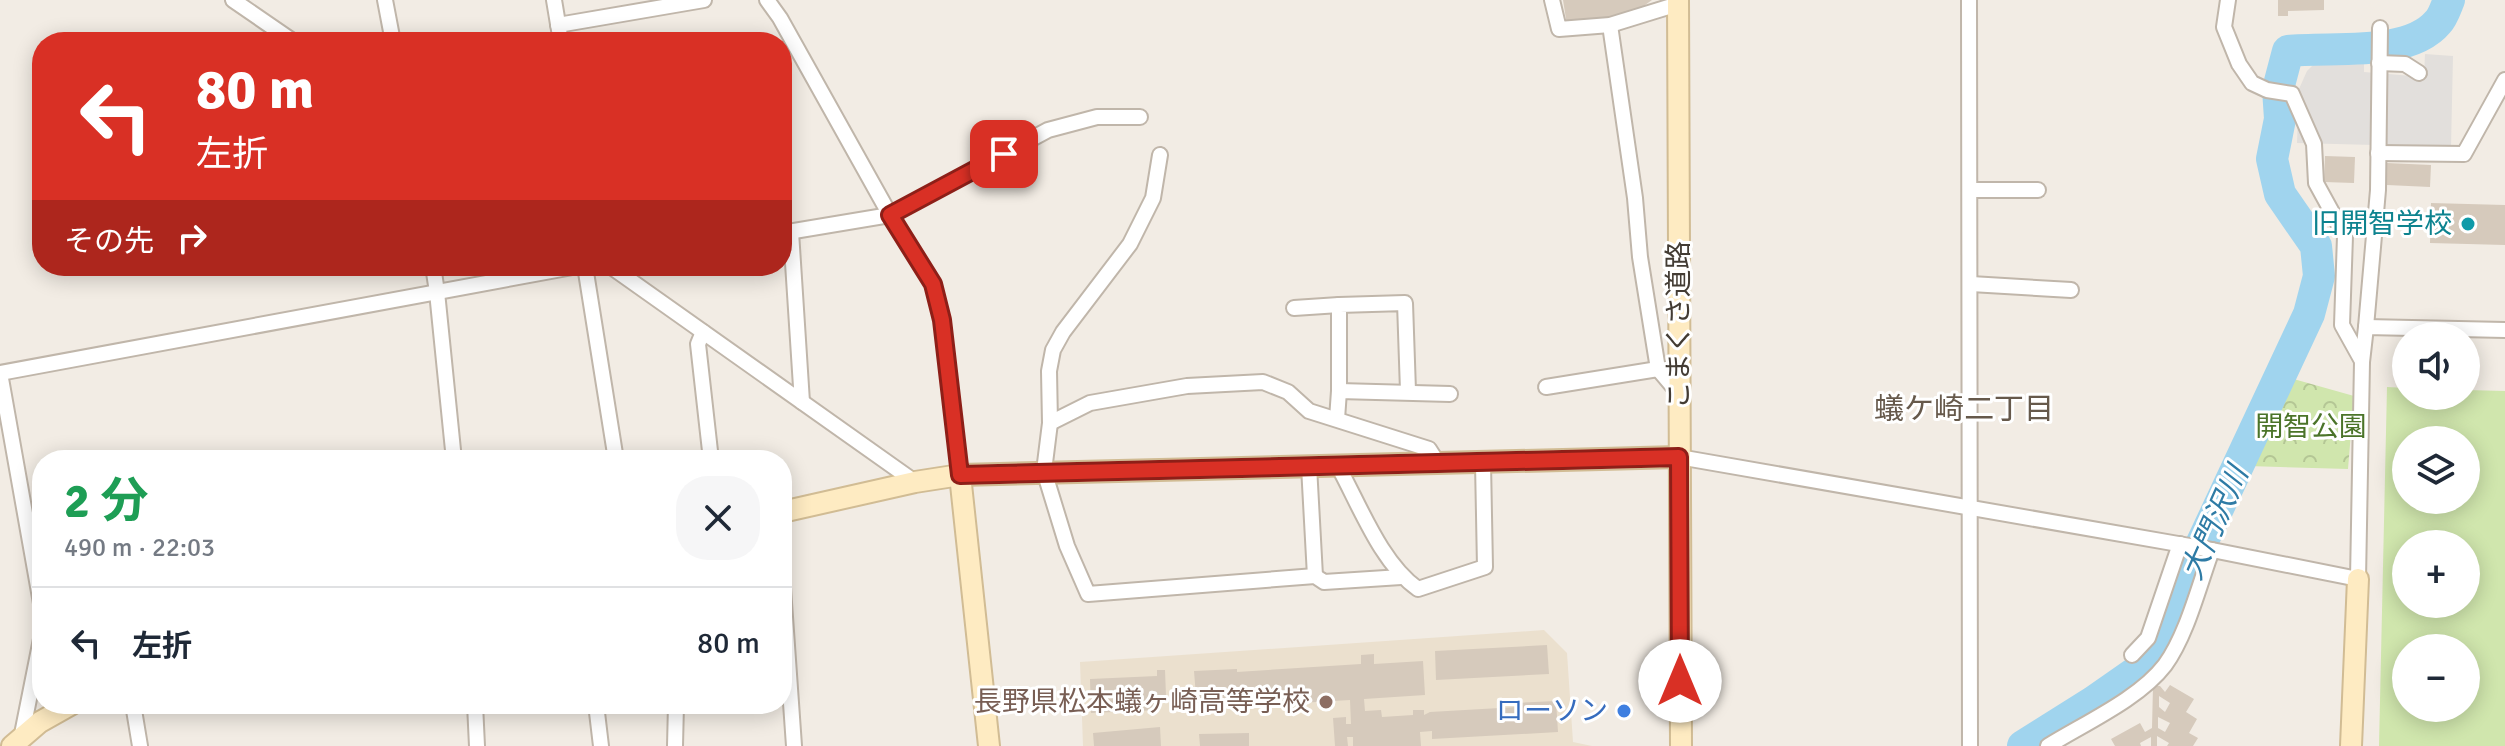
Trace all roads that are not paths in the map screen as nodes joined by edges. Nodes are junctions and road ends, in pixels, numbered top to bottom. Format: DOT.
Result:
graph roads {
  1 [pos="233,0"];
  2 [pos="385,0"];
  3 [pos="554,0"];
  4 [pos="704,0"];
  5 [pos="767,0"];
  6 [pos="1552,0"];
  7 [pos="1969,0"];
  8 [pos="2228,0"];
  9 [pos="1678,2"];
  10 [pos="558,25"];
  11 [pos="1610,25"];
  12 [pos="2380,28"];
  13 [pos="279,32"];
  14 [pos="391,32"];
  15 [pos="559,32"];
  16 [pos="788,32"];
  17 [pos="792,39"];
  18 [pos="2379,61"];
  19 [pos="2419,73"];
  20 [pos="2505,80"];
  21 [pos="1140,117"];
  22 [pos="2378,153"];
  23 [pos="1160,155"];
  24 [pos="1971,190"];
  25 [pos="2038,190"];
  26 [pos="890,215"];
  27 [pos="792,231"];
  28 [pos="435,276"];
  29 [pos="524,276"];
  30 [pos="587,276"];
  31 [pos="624,276"];
  32 [pos="791,276"];
  33 [pos="1971,284"];
  34 [pos="2071,290"];
  35 [pos="437,292"];
  36 [pos="1339,305"];
  37 [pos="1294,308"];
  38 [pos="2366,327"];
  39 [pos="2505,330"];
  40 [pos="703,332"];
  41 [pos="2362,362"];
  42 [pos="1658,369"];
  43 [pos="1546,387"];
  44 [pos="1339,391"];
  45 [pos="1408,391"];
  46 [pos="1450,394"];
  47 [pos="1680,395"];
  48 [pos="802,402"];
  49 [pos="1337,419"];
  50 [pos="1050,423"];
  51 [pos="453,450"];
  52 [pos="614,450"];
  53 [pos="710,450"];
  54 [pos="1679,457"];
  55 [pos="1438,463"];
  56 [pos="1483,463"];
  57 [pos="1309,466"];
  58 [pos="1338,466"];
  59 [pos="1044,471"];
  60 [pos="960,475"];
  61 [pos="915,482"];
  62 [pos="1970,507"];
  63 [pos="792,510"];
  64 [pos="2183,544"];
  65 [pos="2210,549"];
  66 [pos="32,553"];
  67 [pos="1315,576"];
  68 [pos="1401,577"];
  69 [pos="2358,579"];
  70 [pos="2132,655"];
  71 [pos="32,677"];
  72 [pos="54,714"];
  73 [pos="135,714"];
  74 [pos="475,714"];
  75 [pos="597,714"];
  76 [pos="676,714"];
  77 [pos="792,714"];
  78 [pos="17,742"];
  79 [pos="140,746"];
  80 [pos="477,746"];
  81 [pos="601,746"];
  82 [pos="675,746"];
  83 [pos="794,746"];
  84 [pos="989,746"];
  85 [pos="1681,746"];
  86 [pos="1970,746"];
  87 [pos="2048,746"];
  88 [pos="2351,746"];
  1 -- 13 [label="street"];
  2 -- 14 [label="street"];
  3 -- 10 [label="street"];
  4 -- 10 [label="street"];
  5 -- 16 [label="street"];
  6 -- 11 [label="street"];
  7 -- 24 [label="street"];
  8 -- 41 [label="street"];
  9 -- 11 [label="street"];
  9 -- 47 [label="street, こまくさ道路"];
  10 -- 15 [label="street"];
  11 -- 42 [label="street"];
  12 -- 18 [label="street"];
  17 -- 26 [label="street"];
  18 -- 19 [label="street"];
  18 -- 22 [label="street"];
  20 -- 22 [label="street"];
  21 -- 26 [label="street"];
  22 -- 38 [label="street"];
  23 -- 50 [label="street"];
  24 -- 25 [label="street"];
  24 -- 33 [label="street"];
  26 -- 27 [label="street"];
  26 -- 60 [label="street"];
  28 -- 35 [label="street"];
  29 -- 35 [label="street"];
  30 -- 52 [label="street"];
  31 -- 40 [label="street"];
  32 -- 48 [label="street"];
  33 -- 34 [label="street"];
  33 -- 62 [label="street"];
  35 -- 51 [label="street"];
  35 -- 66 [label="street"];
  36 -- 37 [label="street"];
  36 -- 44 [label="street"];
  36 -- 45 [label="street"];
  38 -- 39 [label="street"];
  38 -- 41 [label="street"];
  40 -- 48 [label="street"];
  40 -- 53 [label="street"];
  41 -- 69 [label="street"];
  42 -- 43 [label="street"];
  42 -- 47 [label="street"];
  44 -- 45 [label="street"];
  44 -- 49 [label="street"];
  45 -- 46 [label="street"];
  47 -- 54 [label="street, こまくさ道路"];
  48 -- 61 [label="street"];
  49 -- 50 [label="street"];
  49 -- 55 [label="street"];
  50 -- 59 [label="street"];
  54 -- 56 [label="street"];
  54 -- 62 [label="street"];
  54 -- 85 [label="street, こまくさ道路"];
  55 -- 56 [label="street"];
  55 -- 58 [label="street"];
  56 -- 68 [label="street"];
  57 -- 58 [label="street"];
  57 -- 59 [label="street"];
  57 -- 67 [label="street"];
  58 -- 68 [label="street"];
  59 -- 60 [label="street"];
  59 -- 67 [label="street"];
  60 -- 61 [label="street"];
  60 -- 84 [label="street"];
  61 -- 63 [label="street"];
  62 -- 64 [label="street"];
  62 -- 86 [label="street"];
  64 -- 65 [label="street"];
  64 -- 70 [label="street"];
  65 -- 69 [label="street"];
  65 -- 87 [label="street"];
  67 -- 68 [label="street"];
  69 -- 88 [label="street"];
  71 -- 78 [label="street"];
  72 -- 78 [label="street"];
  73 -- 79 [label="street"];
  74 -- 80 [label="street"];
  75 -- 81 [label="street"];
  76 -- 82 [label="street"];
  77 -- 83 [label="street"];
}
